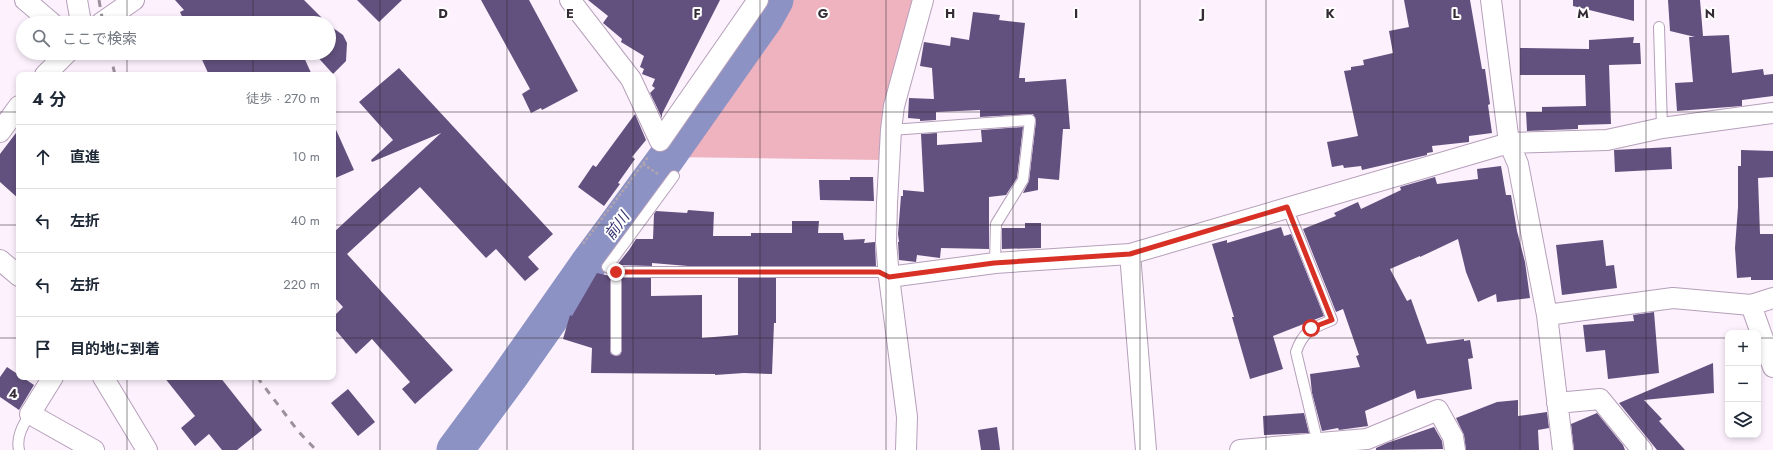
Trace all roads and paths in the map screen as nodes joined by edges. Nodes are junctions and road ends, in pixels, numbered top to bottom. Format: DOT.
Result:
graph roads {
  1 [pos="25,0"];
  2 [pos="77,0"];
  3 [pos="134,0"];
  4 [pos="570,0"];
  5 [pos="758,0"];
  6 [pos="923,0"];
  7 [pos="1491,0"];
  8 [pos="44,16"];
  9 [pos="80,16"];
  10 [pos="111,16"];
  11 [pos="1658,26"];
  12 [pos="60,60"];
  13 [pos="48,72"];
  14 [pos="16,110"];
  15 [pos="1773,113"];
  16 [pos="1662,128"];
  17 [pos="891,130"];
  18 [pos="0,132"];
  19 [pos="660,141"];
  20 [pos="1509,143"];
  21 [pos="674,176"];
  22 [pos="1287,207"];
  23 [pos="583,244"];
  24 [pos="1130,254"];
  25 [pos="0,260"];
  26 [pos="994,263"];
  27 [pos="616,272"];
  28 [pos="16,273"];
  29 [pos="889,277"];
  30 [pos="1773,298"];
  31 [pos="1751,305"];
  32 [pos="1547,315"];
  33 [pos="616,350"];
  34 [pos="1773,367"];
  35 [pos="51,380"];
  36 [pos="105,380"];
  37 [pos="1557,403"];
  38 [pos="30,414"];
  39 [pos="1318,444"];
  40 [pos="1273,449"];
  41 [pos="19,450"];
  42 [pos="94,450"];
  43 [pos="147,450"];
  44 [pos="906,450"];
  45 [pos="1146,450"];
  46 [pos="1240,450"];
  47 [pos="1455,450"];
  48 [pos="1563,450"];
  49 [pos="1642,450"];
  1 -- 8 [label="street"];
  2 -- 9 [label="street"];
  3 -- 10 [label="street"];
  4 -- 19 [label="street"];
  5 -- 19 [label="street"];
  6 -- 17 [label="street"];
  7 -- 20 [label="street"];
  11 -- 16 [label="lane"];
  12 -- 13 [label="street"];
  14 -- 18 [label="street"];
  15 -- 16 [label="street"];
  16 -- 20 [label="street"];
  17 -- 26 [label="lane"];
  17 -- 29 [label="street"];
  19 -- 23 [label="path"];
  20 -- 22 [label="street"];
  20 -- 32 [label="street"];
  21 -- 27 [label="lane"];
  22 -- 24 [label="street"];
  22 -- 39 [label="lane"];
  24 -- 26 [label="street"];
  24 -- 45 [label="street"];
  25 -- 28 [label="street"];
  26 -- 29 [label="street"];
  27 -- 29 [label="lane"];
  27 -- 33 [label="lane"];
  29 -- 44 [label="street"];
  30 -- 31 [label="street"];
  31 -- 32 [label="street"];
  31 -- 34 [label="street"];
  32 -- 37 [label="street"];
  35 -- 38 [label="street"];
  36 -- 43 [label="street"];
  37 -- 48 [label="street"];
  37 -- 49 [label="street"];
  38 -- 41 [label="lane"];
  38 -- 42 [label="street"];
  39 -- 40 [label="street"];
  39 -- 47 [label="street"];
  40 -- 46 [label="street"];
}
